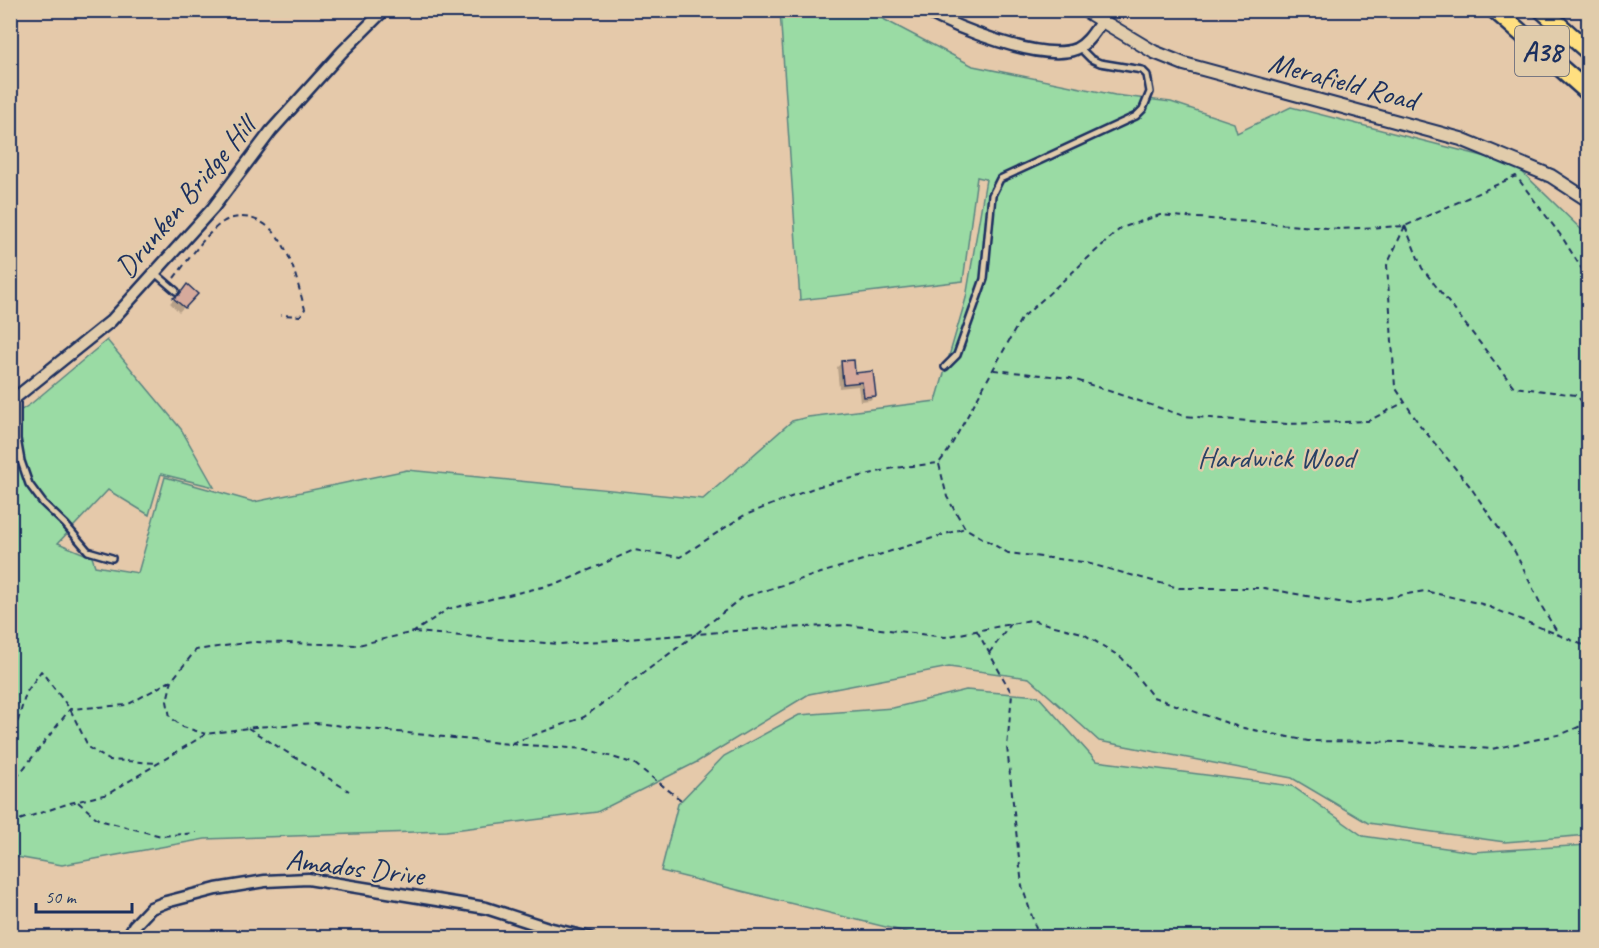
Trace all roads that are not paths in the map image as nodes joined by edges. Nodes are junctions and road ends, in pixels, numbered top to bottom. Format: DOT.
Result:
graph roads {
  1 [pos="384,10"];
  2 [pos="924,10"];
  3 [pos="1084,10"];
  4 [pos="1495,10"];
  5 [pos="1542,10"];
  6 [pos="1101,22"];
  7 [pos="1079,47"];
  8 [pos="1588,51"];
  9 [pos="1588,92"];
  10 [pos="1588,200"];
  11 [pos="154,273"];
  12 [pos="176,291"];
  13 [pos="945,367"];
  14 [pos="14,399"];
  15 [pos="112,558"];
  16 [pos="127,938"];
  17 [pos="590,938"];
  1 -- 11 [label="street, Drunken Bridge Hill"];
  2 -- 7 [label="street"];
  3 -- 6 [label="street, Merafield Road"];
  4 -- 9 [label="highway, A38"];
  5 -- 8 [label="highway, A38"];
  6 -- 7 [label="street"];
  6 -- 10 [label="street, Merafield Road"];
  7 -- 13 [label="lane"];
  11 -- 12 [label="lane"];
  11 -- 14 [label="street, Drunken Bridge Hill"];
  14 -- 15 [label="lane"];
  16 -- 17 [label="street, Amados Drive"];
}
